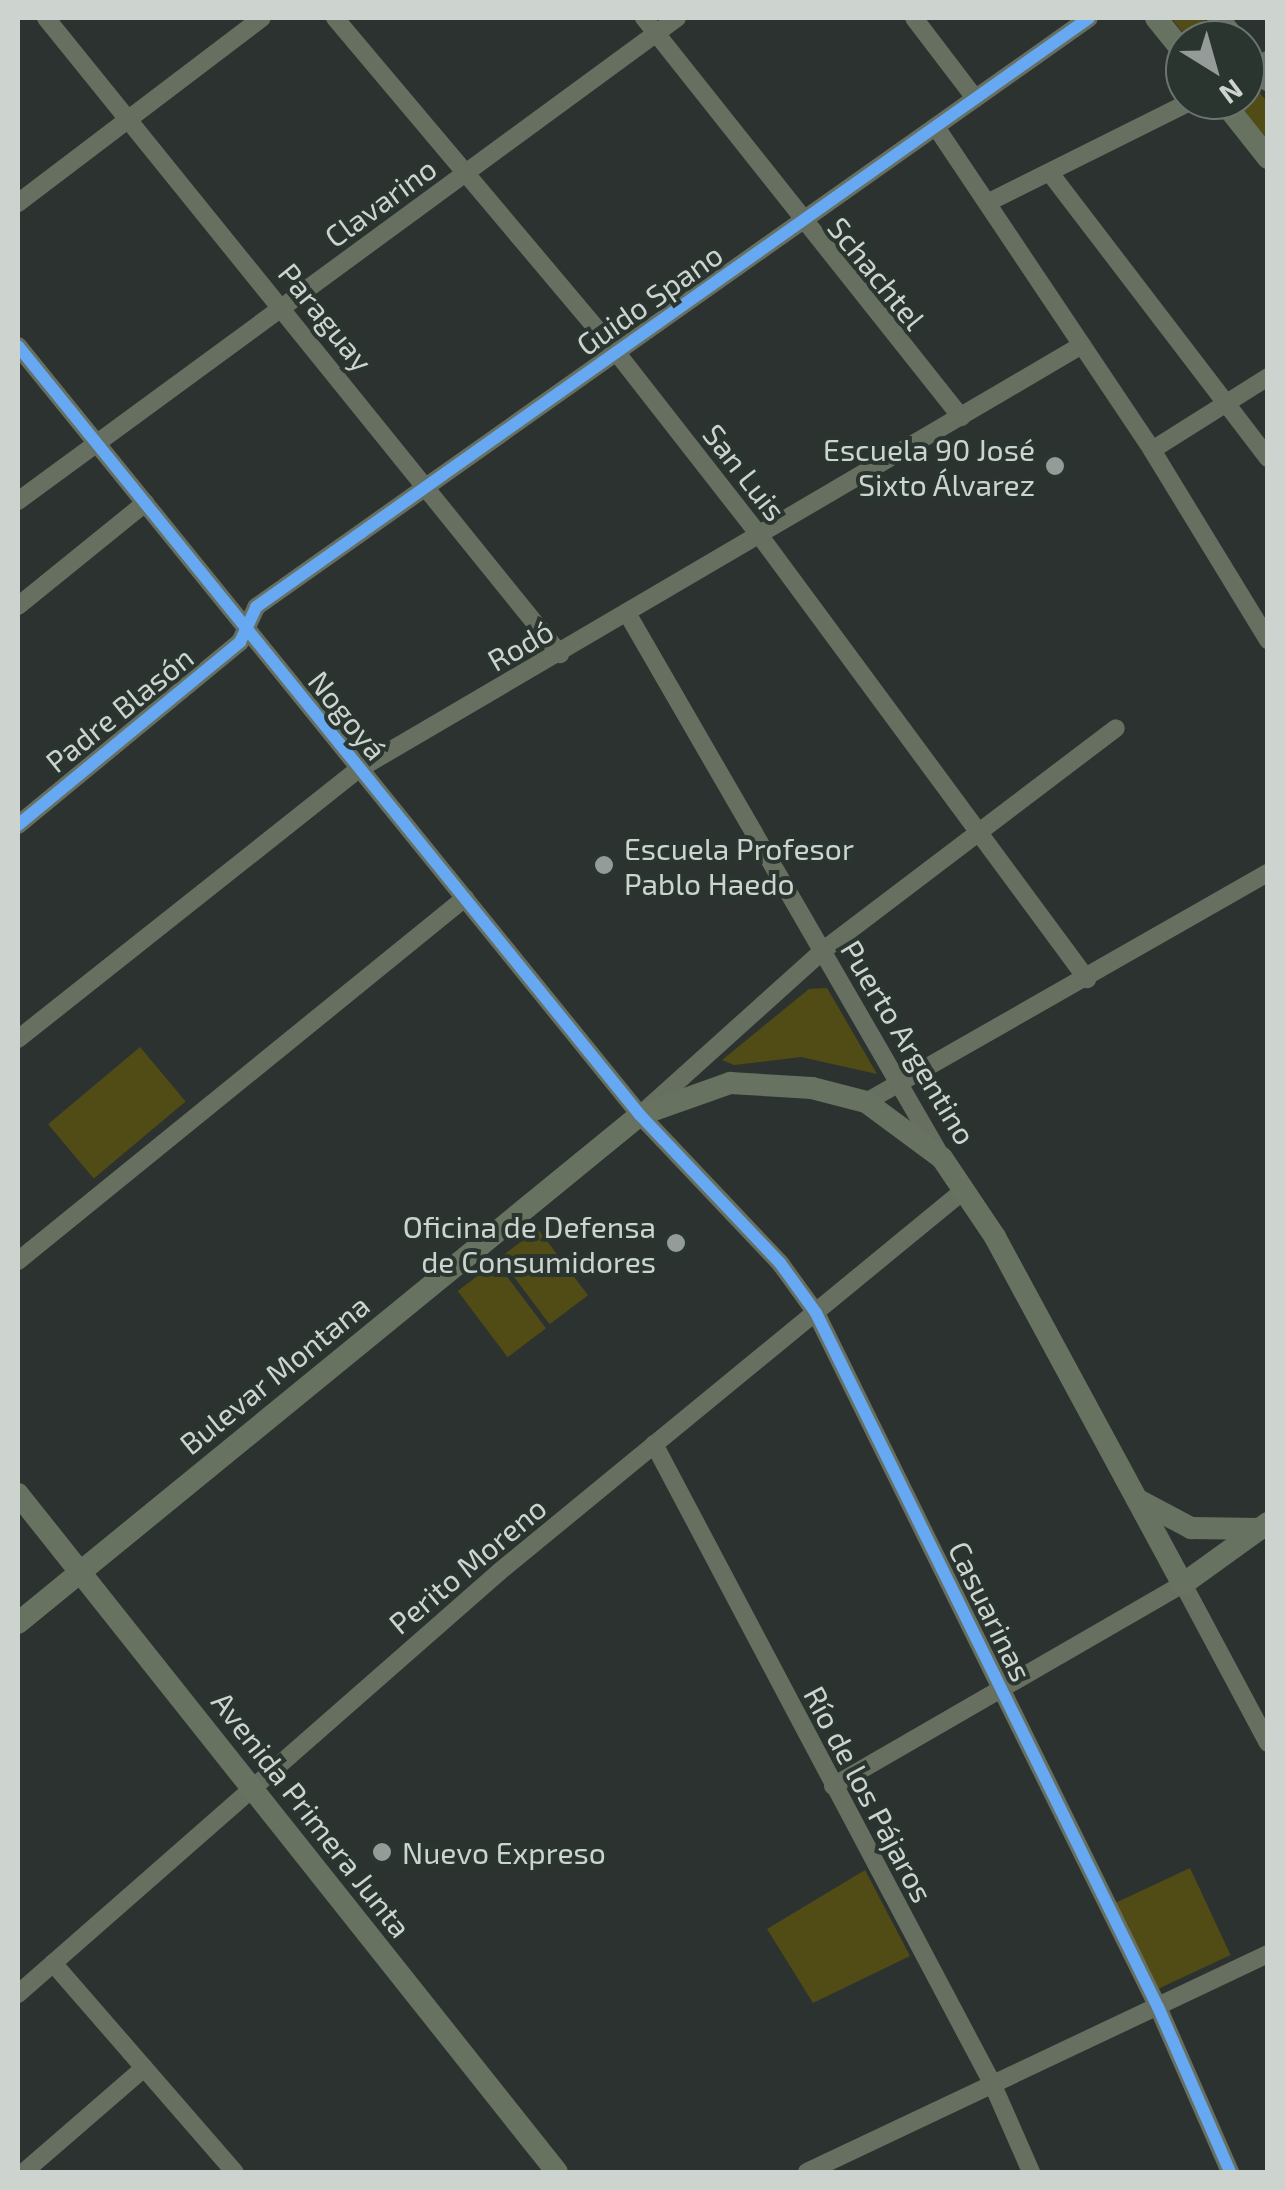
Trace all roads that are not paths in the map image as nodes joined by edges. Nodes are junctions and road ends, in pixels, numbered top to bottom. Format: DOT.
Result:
graph roads {
  1 [pos="46,18"];
  2 [pos="262,18"];
  3 [pos="334,18"];
  4 [pos="677,18"];
  5 [pos="914,18"];
  6 [pos="1089,18"];
  7 [pos="650,25"];
  8 [pos="976,98"];
  9 [pos="1165,115"];
  10 [pos="128,119"];
  11 [pos="1238,120"];
  12 [pos="936,127"];
  13 [pos="1268,158"];
  14 [pos="466,173"];
  15 [pos="1050,173"];
  16 [pos="18,202"];
  17 [pos="990,202"];
  18 [pos="803,220"];
  19 [pos="282,307"];
  20 [pos="1082,345"];
  21 [pos="18,346"];
  22 [pos="616,352"];
  23 [pos="1268,377"];
  24 [pos="1226,403"];
  25 [pos="961,418"];
  26 [pos="96,444"];
  27 [pos="1152,450"];
  28 [pos="1268,458"];
  29 [pos="428,486"];
  30 [pos="18,501"];
  31 [pos="145,503"];
  32 [pos="760,536"];
  33 [pos="18,606"];
  34 [pos="626,614"];
  35 [pos="243,625"];
  36 [pos="1268,640"];
  37 [pos="560,654"];
  38 [pos="1116,728"];
  39 [pos="360,769"];
  40 [pos="18,825"];
  41 [pos="980,828"];
  42 [pos="1268,873"];
  43 [pos="464,898"];
  44 [pos="821,952"];
  45 [pos="1087,980"];
  46 [pos="18,1038"];
  47 [pos="899,1087"];
  48 [pos="866,1102"];
  49 [pos="640,1115"];
  50 [pos="942,1158"];
  51 [pos="963,1190"];
  52 [pos="18,1261"];
  53 [pos="816,1313"];
  54 [pos="654,1444"];
  55 [pos="18,1494"];
  56 [pos="1138,1500"];
  57 [pos="1264,1526"];
  58 [pos="1201,1529"];
  59 [pos="1168,1554"];
  60 [pos="1222,1556"];
  61 [pos="80,1572"];
  62 [pos="1182,1584"];
  63 [pos="18,1623"];
  64 [pos="1001,1689"];
  65 [pos="1268,1743"];
  66 [pos="833,1786"];
  67 [pos="253,1787"];
  68 [pos="1268,1954"];
  69 [pos="53,1963"];
  70 [pos="18,1994"];
  71 [pos="1158,2007"];
  72 [pos="144,2068"];
  73 [pos="992,2083"];
  74 [pos="228,2170"];
  75 [pos="24,2172"];
  76 [pos="556,2172"];
  77 [pos="807,2172"];
  78 [pos="1032,2172"];
  79 [pos="1230,2172"];
  1 -- 10 [label="street, Paraguay"];
  2 -- 10 [label="street"];
  3 -- 14 [label="street, San Luis"];
  4 -- 7 [label="street, Clavarino"];
  5 -- 8 [label="street"];
  6 -- 8 [label="street, Guido Spano"];
  7 -- 14 [label="street, Clavarino"];
  7 -- 18 [label="street, Schachtel"];
  8 -- 12 [label="street, Guido Spano"];
  9 -- 15 [label="street"];
  10 -- 16 [label="street"];
  10 -- 19 [label="street, Paraguay"];
  11 -- 13 [label="main road"];
  12 -- 17 [label="street"];
  12 -- 18 [label="street, Guido Spano"];
  14 -- 19 [label="street, Clavarino"];
  14 -- 22 [label="street, San Luis"];
  15 -- 17 [label="street"];
  15 -- 24 [label="street"];
  17 -- 20 [label="street"];
  18 -- 22 [label="street, Guido Spano"];
  18 -- 25 [label="street, Schachtel"];
  19 -- 26 [label="street, Clavarino"];
  19 -- 29 [label="street, Paraguay"];
  20 -- 25 [label="street, Rodó"];
  20 -- 27 [label="street"];
  21 -- 26 [label="street, Nogoyá"];
  22 -- 29 [label="street, Guido Spano"];
  22 -- 32 [label="street, San Luis"];
  23 -- 24 [label="street"];
  24 -- 27 [label="street"];
  24 -- 28 [label="street"];
  25 -- 32 [label="street, Rodó"];
  26 -- 30 [label="street, Clavarino"];
  26 -- 31 [label="street, Nogoyá"];
  27 -- 36 [label="street"];
  29 -- 35 [label="street, Guido Spano"];
  29 -- 37 [label="street, Paraguay"];
  31 -- 33 [label="street"];
  31 -- 35 [label="street, Nogoyá"];
  32 -- 34 [label="street, Rodó"];
  32 -- 41 [label="street, San Luis"];
  34 -- 37 [label="street, Rodó"];
  34 -- 44 [label="street, Puerto Argentino"];
  35 -- 39 [label="street, Nogoyá"];
  35 -- 40 [label="street, Padre Blasón"];
  37 -- 39 [label="street, Rodó"];
  38 -- 41 [label="street"];
  39 -- 43 [label="street, Nogoyá"];
  39 -- 46 [label="street, Rodó"];
  41 -- 44 [label="street"];
  41 -- 45 [label="street, San Luis"];
  42 -- 45 [label="street"];
  43 -- 49 [label="street, Nogoyá"];
  43 -- 52 [label="street"];
  44 -- 47 [label="street, Puerto Argentino"];
  44 -- 49 [label="street"];
  45 -- 47 [label="street"];
  47 -- 48 [label="street"];
  47 -- 50 [label="street, Puerto Argentino"];
  48 -- 49 [label="main road, Bulevar Montana"];
  48 -- 50 [label="main road, Bulevar Montana"];
  49 -- 53 [label="street, Casuarinas"];
  49 -- 61 [label="main road, Bulevar Montana"];
  50 -- 51 [label="main road, Puerto Argentino"];
  51 -- 53 [label="street, Perito Moreno"];
  51 -- 56 [label="main road, Puerto Argentino"];
  53 -- 54 [label="street, Perito Moreno"];
  53 -- 64 [label="street, Casuarinas"];
  54 -- 66 [label="street, Río de los Pájaros"];
  54 -- 67 [label="street, Perito Moreno"];
  55 -- 61 [label="main road, Avenida Primera Junta"];
  56 -- 58 [label="main road"];
  56 -- 59 [label="main road, Puerto Argentino"];
  57 -- 58 [label="main road"];
  57 -- 60 [label="main road"];
  58 -- 59 [label="main road"];
  58 -- 60 [label="main road"];
  59 -- 62 [label="main road, Puerto Argentino"];
  60 -- 62 [label="main road"];
  61 -- 63 [label="main road, Bulevar Montana"];
  61 -- 67 [label="main road, Avenida Primera Junta"];
  62 -- 64 [label="street"];
  62 -- 65 [label="street"];
  64 -- 66 [label="street"];
  64 -- 71 [label="street, Casuarinas"];
  66 -- 73 [label="street, Río de los Pájaros"];
  67 -- 69 [label="street, Perito Moreno"];
  67 -- 76 [label="main road, Avenida Primera Junta"];
  68 -- 71 [label="street"];
  69 -- 70 [label="street, Perito Moreno"];
  69 -- 72 [label="street"];
  71 -- 73 [label="street"];
  71 -- 79 [label="street, Casuarinas"];
  72 -- 74 [label="street"];
  72 -- 75 [label="street"];
  73 -- 77 [label="street"];
  73 -- 78 [label="street, Río de los Pájaros"];
}
